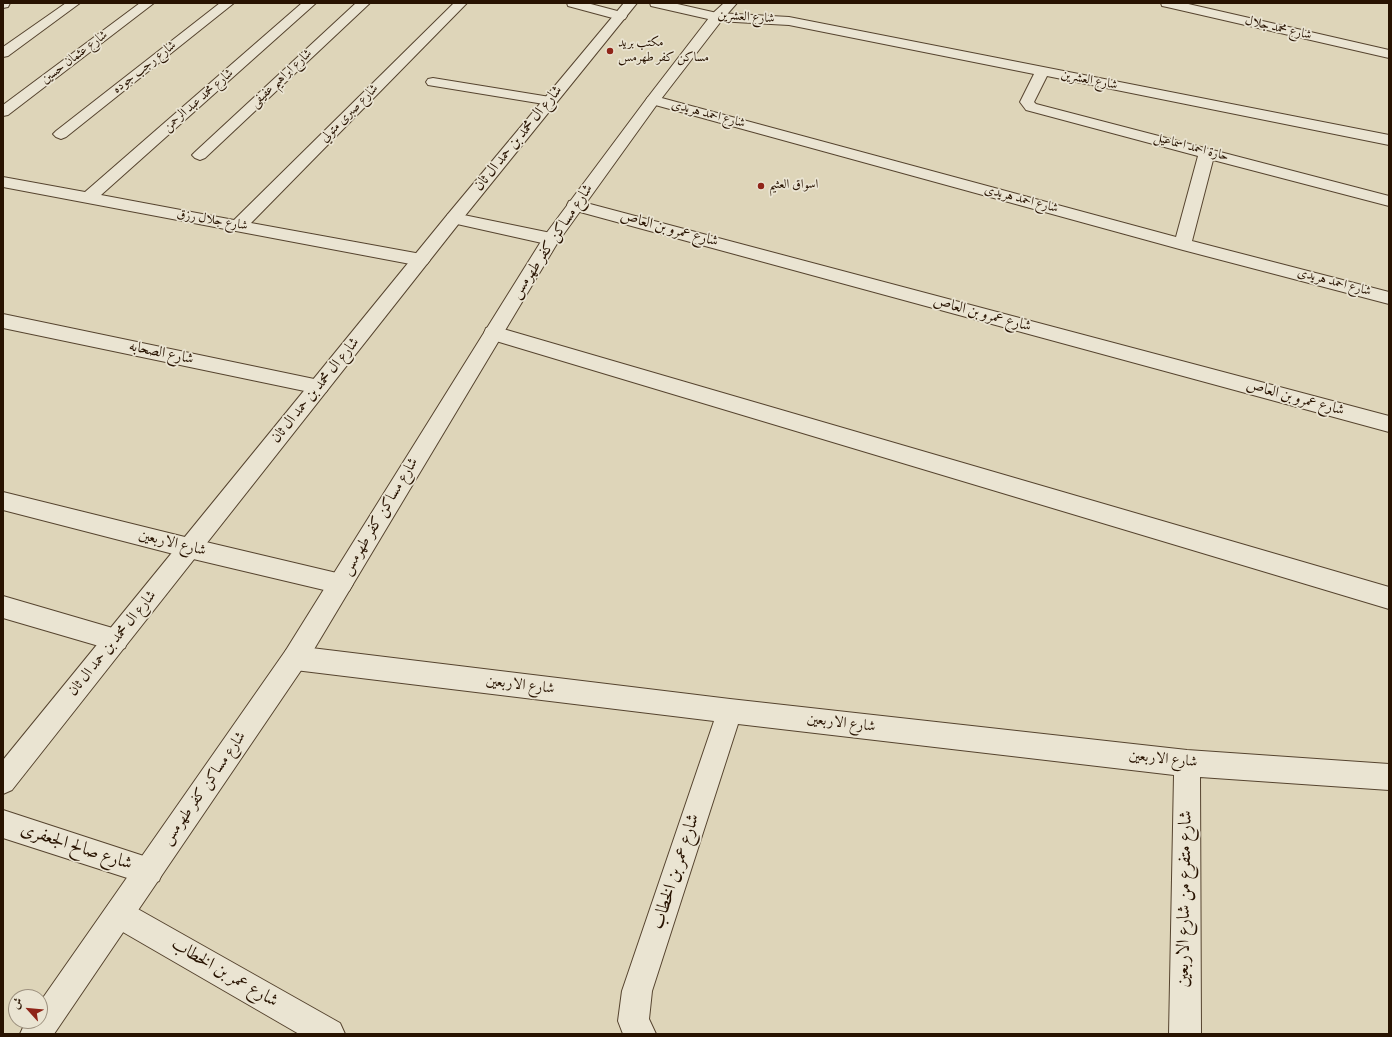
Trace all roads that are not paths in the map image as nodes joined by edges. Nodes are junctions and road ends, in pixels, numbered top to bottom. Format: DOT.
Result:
graph roads {
  1 [pos="74,3"];
  2 [pos="148,3"];
  3 [pos="228,3"];
  4 [pos="310,3"];
  5 [pos="364,3"];
  6 [pos="461,3"];
  7 [pos="573,3"];
  8 [pos="656,3"];
  9 [pos="739,3"];
  10 [pos="1167,3"];
  11 [pos="626,10"];
  12 [pos="724,10"];
  13 [pos="789,21"];
  14 [pos="3,53"];
  15 [pos="1389,54"];
  16 [pos="1042,72"];
  17 [pos="433,82"];
  18 [pos="653,100"];
  19 [pos="550,101"];
  20 [pos="3,112"];
  21 [pos="62,134"];
  22 [pos="1389,140"];
  23 [pos="1207,152"];
  24 [pos="200,155"];
  25 [pos="3,182"];
  26 [pos="88,198"];
  27 [pos="1389,201"];
  28 [pos="575,205"];
  29 [pos="454,218"];
  30 [pos="238,226"];
  31 [pos="551,239"];
  32 [pos="1183,244"];
  33 [pos="421,260"];
  34 [pos="1389,298"];
  35 [pos="3,321"];
  36 [pos="493,333"];
  37 [pos="319,386"];
  38 [pos="1389,424"];
  39 [pos="3,501"];
  40 [pos="189,548"];
  41 [pos="341,584"];
  42 [pos="1389,598"];
  43 [pos="3,607"];
  44 [pos="116,640"];
  45 [pos="295,658"];
  46 [pos="730,711"];
  47 [pos="1187,763"];
  48 [pos="1389,777"];
  49 [pos="3,781"];
  50 [pos="3,824"];
  51 [pos="149,871"];
  52 [pos="120,914"];
  53 [pos="36,1034"];
  54 [pos="329,1034"];
  55 [pos="640,1034"];
  56 [pos="1185,1034"];
  1 -- 14 [label="street"];
  2 -- 20 [label="street, شارع عثمان حسين"];
  3 -- 21 [label="street, شارع رجب جوده"];
  4 -- 26 [label="street, شارع محمد عبد الرحمن"];
  5 -- 24 [label="street, شارع ابراهيم عفيفى"];
  6 -- 30 [label="street, شارع صبرى متولي"];
  7 -- 11 [label="street"];
  8 -- 12 [label="street, شارع العشرين"];
  9 -- 13 [label="street, شارع العشرين"];
  10 -- 15 [label="street, شارع محمد جلال"];
  11 -- 19 [label="street, شارع ال محمد بن حمد ال ثان"];
  12 -- 13 [label="street, شارع العشرين"];
  12 -- 18 [label="street, شارع مساكن كفر طهرمس"];
  13 -- 16 [label="street, شارع العشرين"];
  16 -- 22 [label="street, شارع العشرين"];
  16 -- 23 [label="street, حارة احمد اسماعيل"];
  17 -- 19 [label="street"];
  18 -- 28 [label="street, شارع مساكن كفر طهرمس"];
  18 -- 32 [label="street, شارع احمد هريدى"];
  19 -- 29 [label="street, شارع ال محمد بن حمد ال ثان"];
  23 -- 27 [label="street, حارة احمد اسماعيل"];
  23 -- 32 [label="street"];
  25 -- 26 [label="street, شارع جلال رزق"];
  26 -- 30 [label="street, شارع جلال رزق"];
  28 -- 31 [label="street, شارع مساكن كفر طهرمس"];
  28 -- 38 [label="street, شارع عمرو بن العاص"];
  29 -- 31 [label="street"];
  29 -- 33 [label="street, شارع ال محمد بن حمد ال ثان"];
  30 -- 33 [label="street, شارع جلال رزق"];
  31 -- 36 [label="street, شارع مساكن كفر طهرمس"];
  32 -- 34 [label="street, شارع احمد هريدى"];
  33 -- 37 [label="street, شارع ال محمد بن حمد ال ثان"];
  35 -- 37 [label="street, شارع الصحابه"];
  36 -- 41 [label="street, شارع مساكن كفر طهرمس"];
  36 -- 42 [label="street"];
  37 -- 40 [label="street, شارع ال محمد بن حمد ال ثان"];
  39 -- 40 [label="street, شارع الاربعين"];
  40 -- 41 [label="street, شارع الاربعين"];
  40 -- 44 [label="street, شارع ال محمد بن حمد ال ثان"];
  41 -- 45 [label="street, شارع مساكن كفر طهرمس"];
  43 -- 44 [label="street"];
  44 -- 49 [label="street, شارع ال محمد بن حمد ال ثان"];
  45 -- 46 [label="street, شارع الاربعين"];
  45 -- 51 [label="street, شارع مساكن كفر طهرمس"];
  46 -- 47 [label="street, شارع الاربعين"];
  46 -- 55 [label="street, شارع عمر بن الخطاب"];
  47 -- 48 [label="street, شارع الاربعين"];
  47 -- 56 [label="street, شارع متفرع من شارع الاربعين"];
  50 -- 51 [label="street, شارع صالح الجعفرى"];
  51 -- 52 [label="street, شارع مساكن كفر طهرمس"];
  52 -- 53 [label="street, شارع مساكن كفر طهرمس"];
  52 -- 54 [label="street, شارع عمر بن الخطاب"];
}
